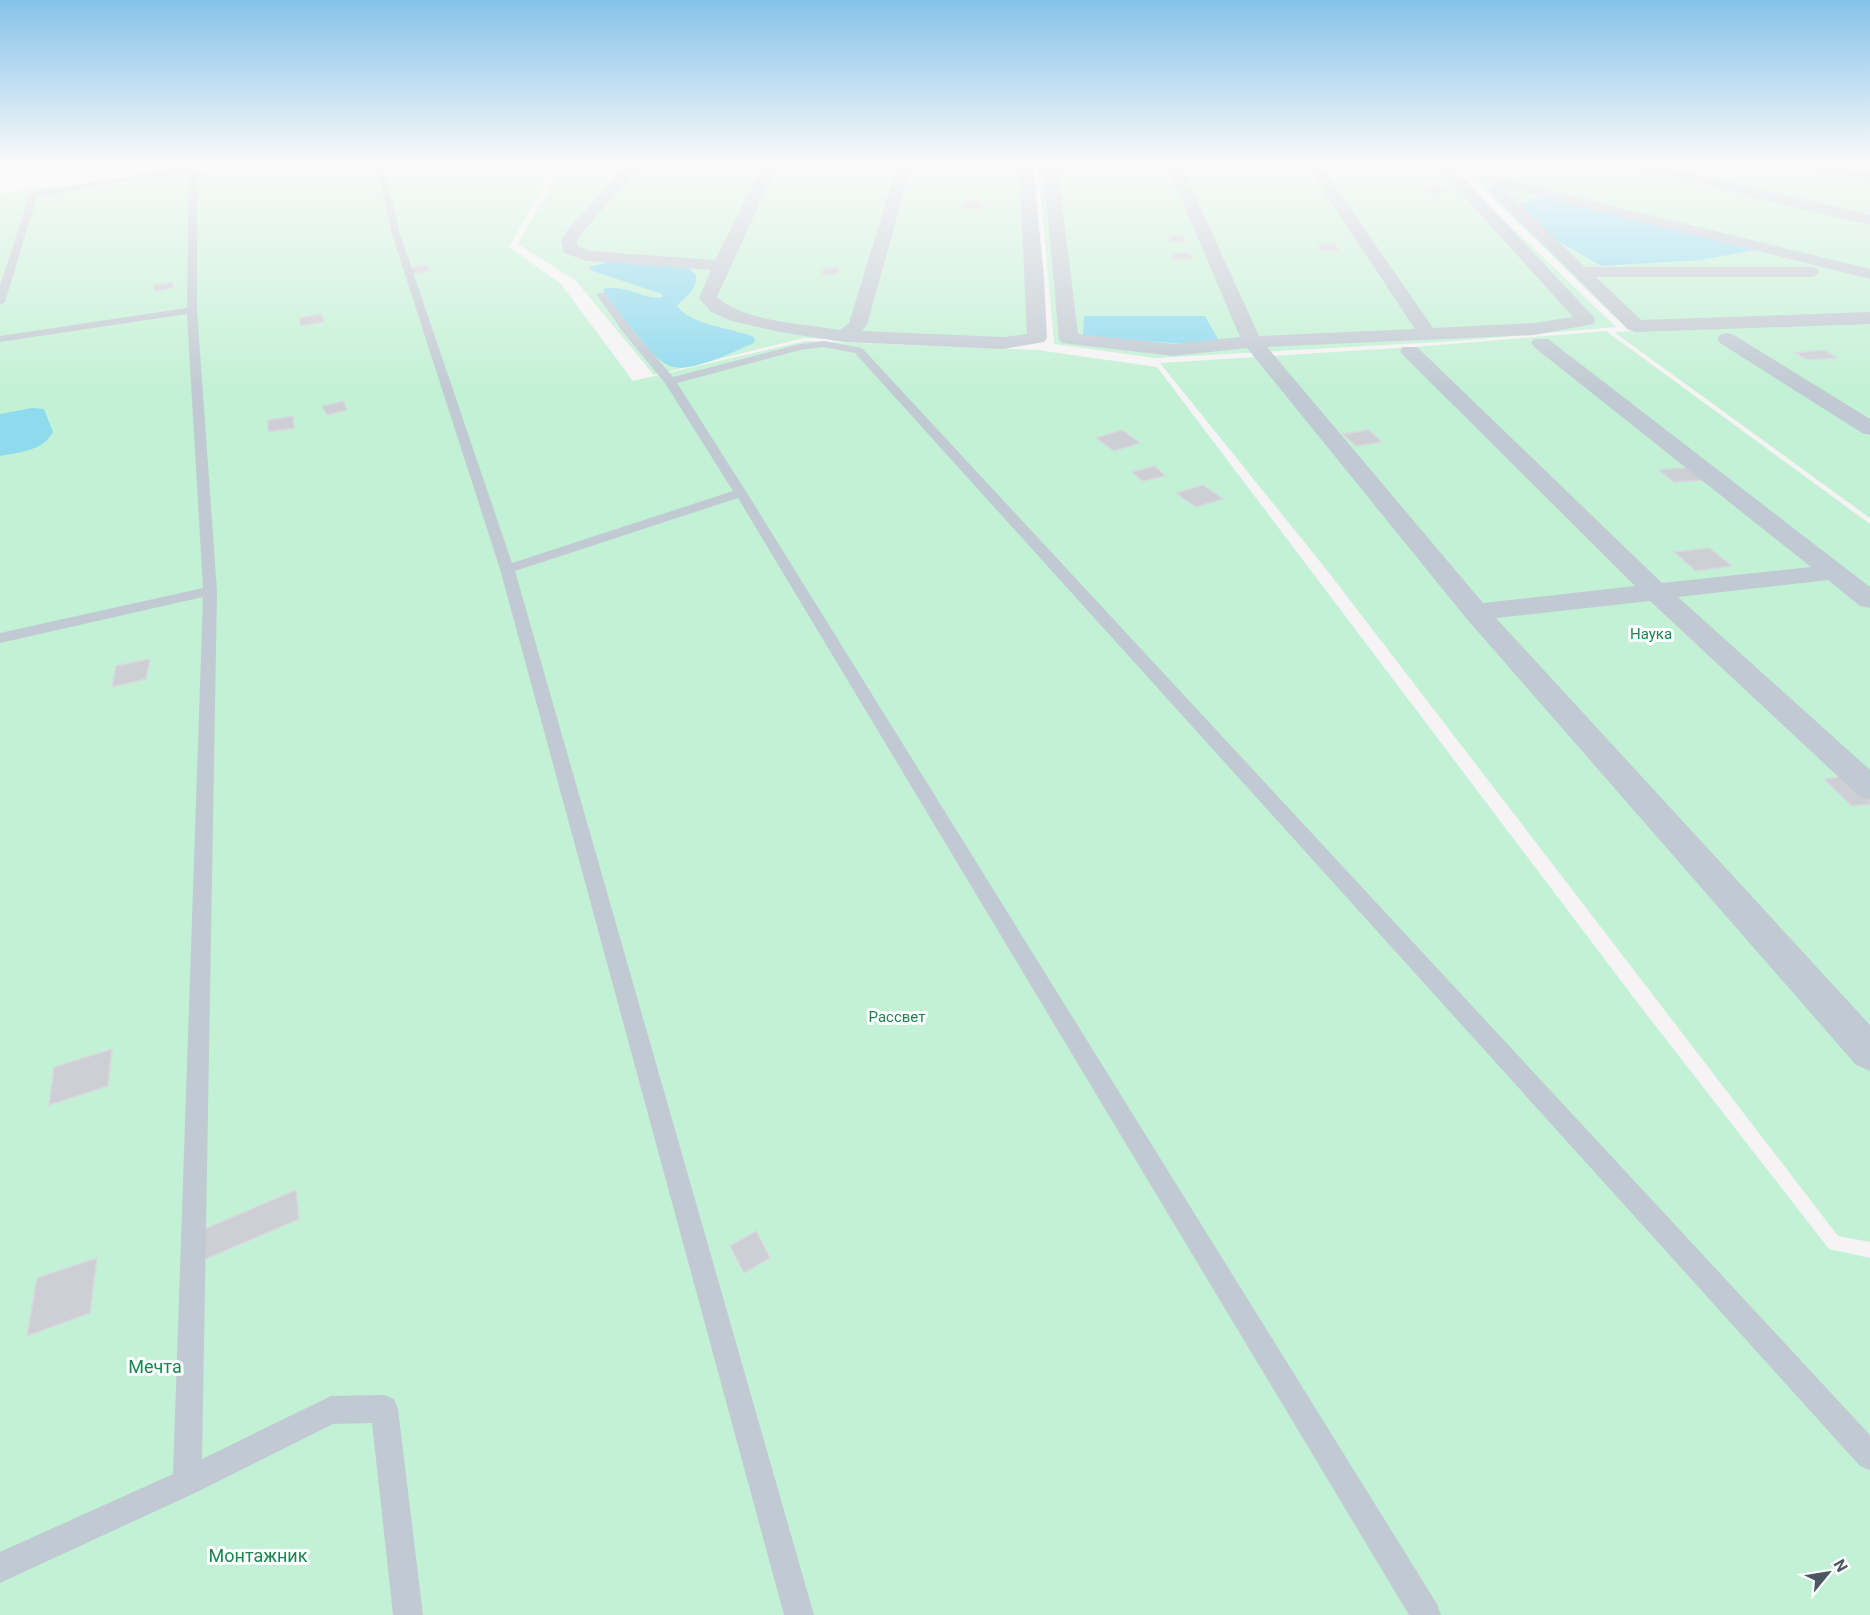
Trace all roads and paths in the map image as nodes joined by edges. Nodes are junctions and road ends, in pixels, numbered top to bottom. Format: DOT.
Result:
graph roads {
  1 [pos="20,238"];
  2 [pos="193,238"];
  3 [pos="397,238"];
  4 [pos="571,238"];
  5 [pos="734,238"];
  6 [pos="883,238"];
  7 [pos="1032,238"];
  8 [pos="1058,238"];
  9 [pos="1206,238"];
  10 [pos="1357,238"];
  11 [pos="1512,238"];
  12 [pos="1546,238"];
  13 [pos="1738,238"];
  14 [pos="721,266"];
  15 [pos="1867,270"];
  16 [pos="1580,272"];
  17 [pos="602,295"];
  18 [pos="0,302"];
  19 [pos="192,310"];
  20 [pos="1870,318"];
  21 [pos="844,336"];
  22 [pos="1870,337"];
  23 [pos="0,339"];
  24 [pos="1252,342"];
  25 [pos="1419,343"];
  26 [pos="1541,343"];
  27 [pos="670,381"];
  28 [pos="1870,428"];
  29 [pos="741,493"];
  30 [pos="507,569"];
  31 [pos="1833,572"];
  32 [pos="210,591"];
  33 [pos="1656,592"];
  34 [pos="1870,600"];
  35 [pos="1476,612"];
  36 [pos="0,638"];
  37 [pos="1870,788"];
  38 [pos="1870,1053"];
  39 [pos="1870,1456"];
  40 [pos="187,1482"];
  41 [pos="0,1568"];
  42 [pos="408,1615"];
  43 [pos="799,1615"];
  44 [pos="1426,1615"];
  1 -- 18 [label="lane"];
  2 -- 19 [label="lane"];
  3 -- 30 [label="lane"];
  4 -- 14 [label="street"];
  5 -- 14 [label="street"];
  6 -- 21 [label="street"];
  7 -- 21 [label="street"];
  8 -- 24 [label="street"];
  9 -- 24 [label="street"];
  10 -- 25 [label="street"];
  11 -- 25 [label="street"];
  12 -- 16 [label="street"];
  13 -- 15 [label="street"];
  14 -- 21 [label="street"];
  15 -- 16 [label="street"];
  16 -- 20 [label="street"];
  17 -- 27 [label="lane"];
  19 -- 23 [label="lane"];
  19 -- 32 [label="lane"];
  22 -- 28 [label="street"];
  24 -- 25 [label="street"];
  24 -- 35 [label="street"];
  25 -- 33 [label="street"];
  26 -- 31 [label="street"];
  27 -- 29 [label="lane"];
  27 -- 39 [label="lane"];
  29 -- 30 [label="lane"];
  29 -- 44 [label="lane"];
  30 -- 43 [label="lane"];
  31 -- 33 [label="street"];
  31 -- 34 [label="street"];
  32 -- 36 [label="lane"];
  32 -- 40 [label="lane"];
  33 -- 35 [label="street"];
  33 -- 37 [label="street"];
  35 -- 38 [label="street"];
  40 -- 41 [label="lane"];
  40 -- 42 [label="lane"];
}
